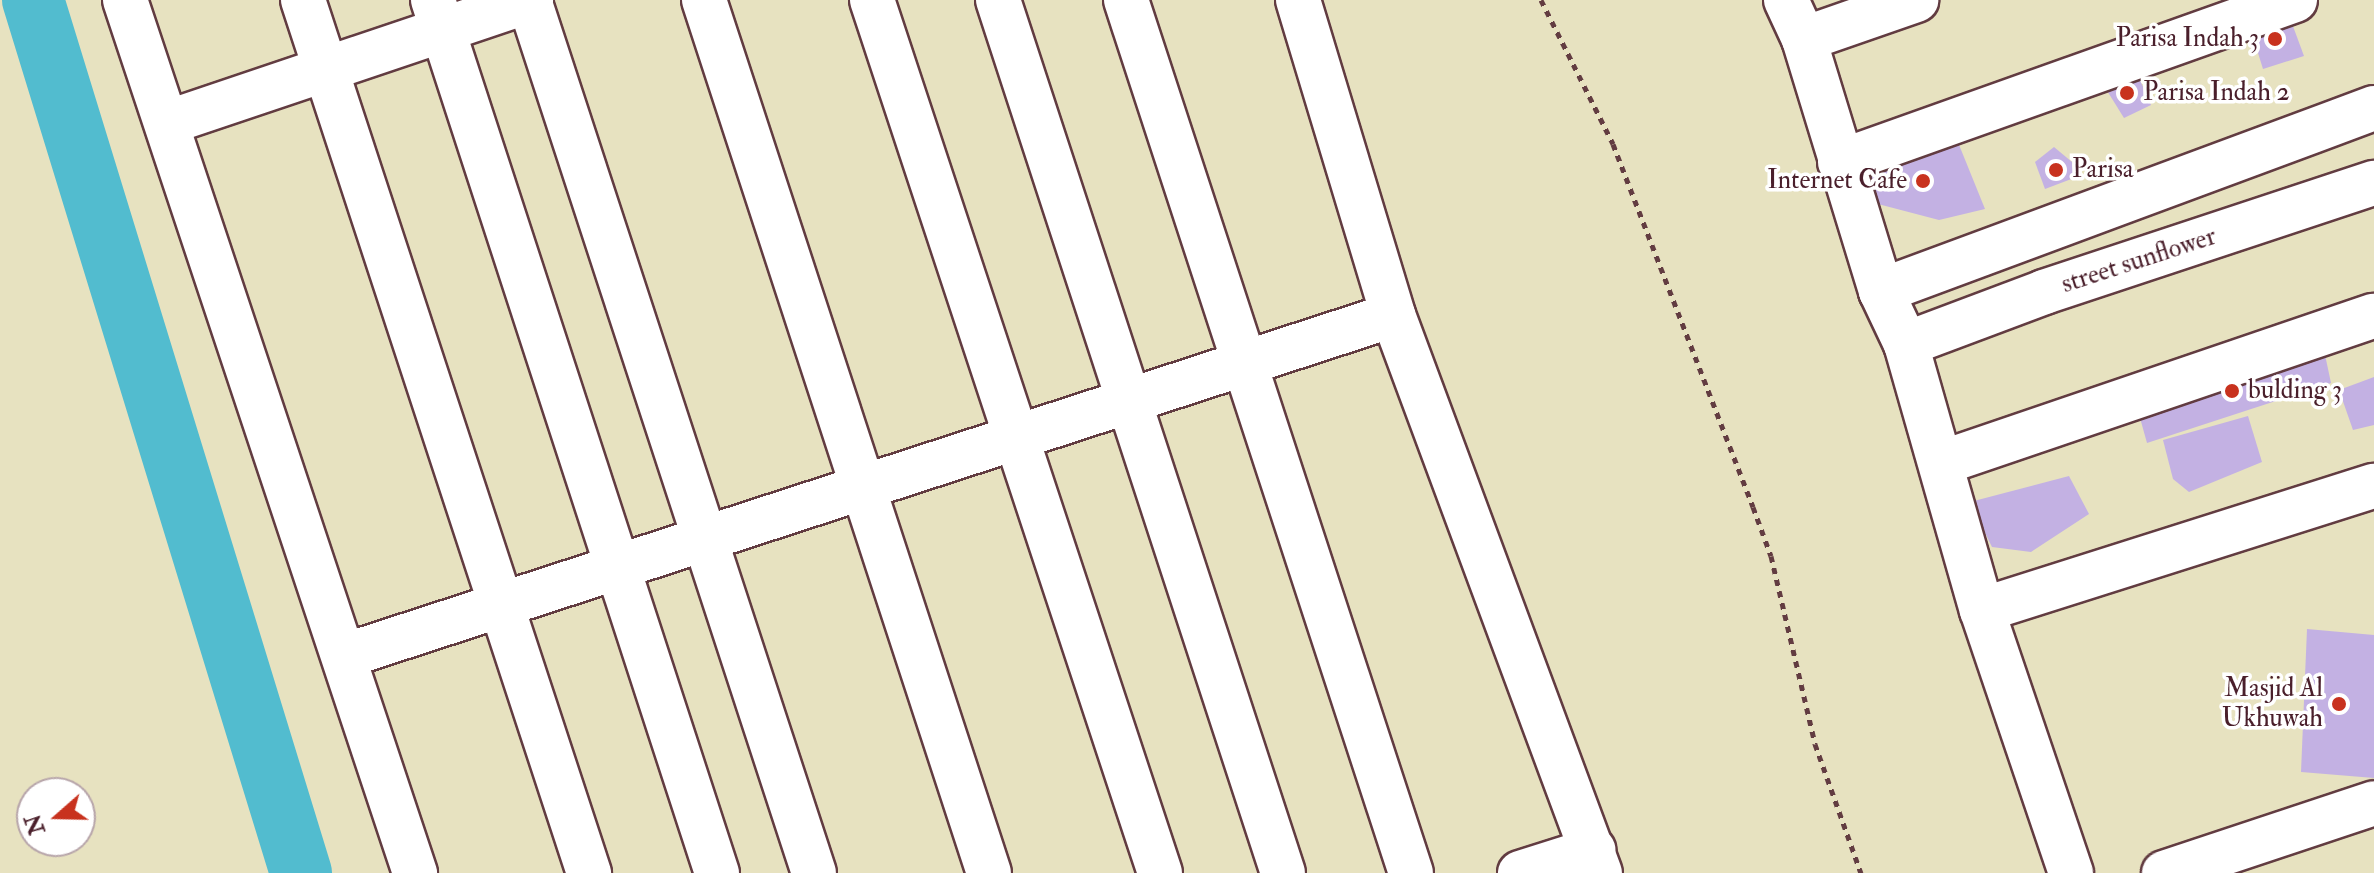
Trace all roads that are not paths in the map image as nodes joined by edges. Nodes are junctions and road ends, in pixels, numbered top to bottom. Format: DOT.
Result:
graph roads {
  1 [pos="125,0"];
  2 [pos="303,0"];
  3 [pos="529,0"];
  4 [pos="704,0"];
  5 [pos="872,0"];
  6 [pos="998,0"];
  7 [pos="1126,0"];
  8 [pos="1298,0"];
  9 [pos="1786,0"];
  10 [pos="1916,0"];
  11 [pos="2295,0"];
  12 [pos="438,15"];
  13 [pos="1804,39"];
  14 [pos="325,68"];
  15 [pos="2374,108"];
  16 [pos="169,122"];
  17 [pos="1840,162"];
  18 [pos="2374,183"];
  19 [pos="1881,291"];
  20 [pos="1393,315"];
  21 [pos="2374,316"];
  22 [pos="1906,344"];
  23 [pos="1244,360"];
  24 [pos="1129,400"];
  25 [pos="1017,439"];
  26 [pos="1944,462"];
  27 [pos="863,486"];
  28 [pos="2374,486"];
  29 [pos="705,537"];
  30 [pos="617,567"];
  31 [pos="502,605"];
  32 [pos="1982,610"];
  33 [pos="344,656"];
  34 [pos="2374,803"];
  35 [pos="1596,862"];
  36 [pos="415,873"];
  37 [pos="589,873"];
  38 [pos="717,873"];
  39 [pos="814,873"];
  40 [pos="989,873"];
  41 [pos="1160,873"];
  42 [pos="1283,873"];
  43 [pos="1411,873"];
  44 [pos="1520,873"];
  45 [pos="2071,873"];
  46 [pos="2164,873"];
  1 -- 16 [label="street"];
  2 -- 14 [label="street"];
  3 -- 12 [label="street"];
  3 -- 29 [label="street"];
  4 -- 27 [label="street"];
  5 -- 25 [label="street"];
  6 -- 24 [label="street"];
  7 -- 23 [label="street"];
  8 -- 20 [label="street"];
  9 -- 13 [label="street"];
  10 -- 13 [label="street"];
  11 -- 17 [label="street"];
  12 -- 14 [label="street"];
  12 -- 30 [label="street"];
  13 -- 17 [label="street"];
  14 -- 16 [label="street"];
  14 -- 31 [label="street"];
  15 -- 19 [label="street"];
  16 -- 33 [label="street"];
  17 -- 19 [label="street"];
  18 -- 22 [label="street, street sunflower"];
  19 -- 22 [label="street"];
  20 -- 23 [label="street"];
  20 -- 35 [label="street"];
  21 -- 26 [label="street"];
  22 -- 26 [label="street"];
  23 -- 24 [label="street"];
  23 -- 43 [label="street"];
  24 -- 25 [label="street"];
  24 -- 42 [label="street"];
  25 -- 27 [label="street"];
  25 -- 41 [label="street"];
  26 -- 32 [label="street"];
  27 -- 29 [label="street"];
  27 -- 40 [label="street"];
  28 -- 32 [label="street"];
  29 -- 30 [label="street"];
  29 -- 39 [label="street"];
  30 -- 31 [label="street"];
  30 -- 38 [label="street"];
  31 -- 33 [label="street"];
  31 -- 37 [label="street"];
  32 -- 45 [label="street"];
  33 -- 36 [label="street"];
  34 -- 46 [label="street"];
  35 -- 44 [label="street"];
}
